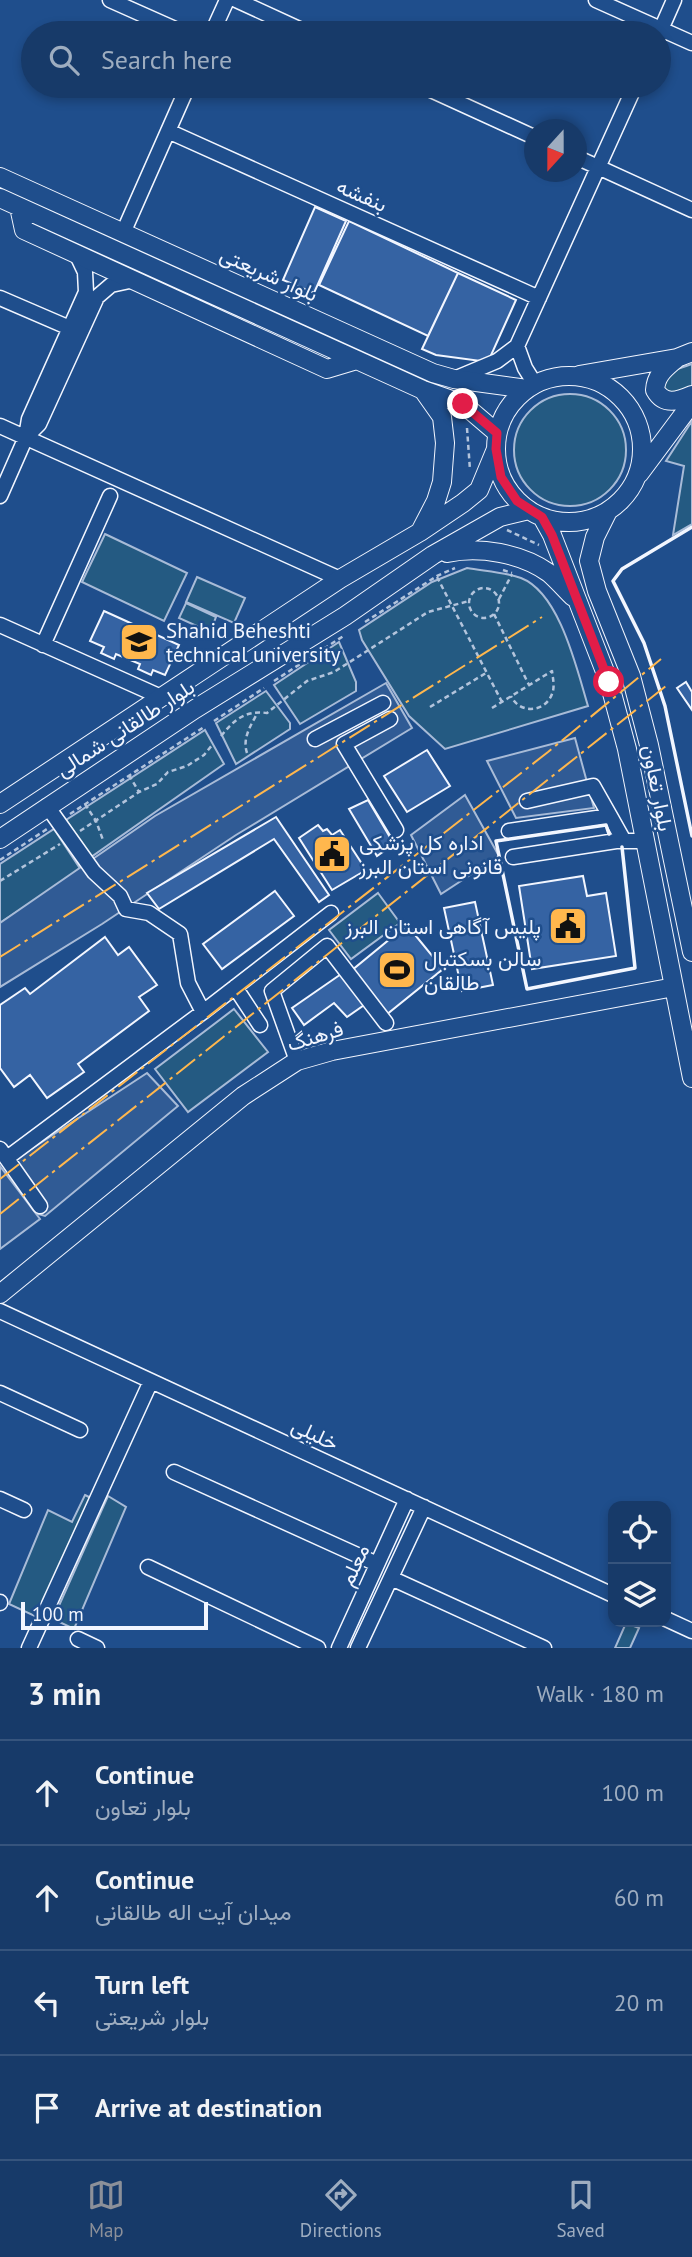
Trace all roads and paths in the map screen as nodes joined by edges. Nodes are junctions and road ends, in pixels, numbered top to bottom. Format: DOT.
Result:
graph roads {
  1 [pos="110,0"];
  2 [pos="227,0"];
  3 [pos="236,0"];
  4 [pos="596,0"];
  5 [pos="674,0"];
  6 [pos="157,21"];
  7 [pos="217,21"];
  8 [pos="282,21"];
  9 [pos="638,21"];
  10 [pos="665,21"];
  11 [pos="671,36"];
  12 [pos="692,43"];
  13 [pos="183,98"];
  14 [pos="448,98"];
  15 [pos="630,98"];
  16 [pos="168,131"];
  17 [pos="524,132"];
  18 [pos="587,162"];
  19 [pos="598,167"];
  20 [pos="0,177"];
  21 [pos="0,198"];
  22 [pos="19,207"];
  23 [pos="692,210"];
  24 [pos="123,233"];
  25 [pos="76,253"];
  26 [pos="134,280"];
  27 [pos="0,298"];
  28 [pos="539,298"];
  29 [pos="75,330"];
  30 [pos="517,346"];
  31 [pos="685,355"];
  32 [pos="357,360"];
  33 [pos="572,376"];
  34 [pos="463,380"];
  35 [pos="531,386"];
  36 [pos="423,390"];
  37 [pos="692,395"];
  38 [pos="692,403"];
  39 [pos="465,411"];
  40 [pos="0,426"];
  41 [pos="26,437"];
  42 [pos="496,441"];
  43 [pos="471,474"];
  44 [pos="637,477"];
  45 [pos="0,496"];
  46 [pos="110,496"];
  47 [pos="457,507"];
  48 [pos="608,511"];
  49 [pos="535,514"];
  50 [pos="504,526"];
  51 [pos="474,531"];
  52 [pos="420,532"];
  53 [pos="549,549"];
  54 [pos="433,555"];
  55 [pos="589,561"];
  56 [pos="463,566"];
  57 [pos="516,566"];
  58 [pos="564,568"];
  59 [pos="499,569"];
  60 [pos="512,573"];
  61 [pos="437,576"];
  62 [pos="340,579"];
  63 [pos="499,599"];
  64 [pos="576,600"];
  65 [pos="469,601"];
  66 [pos="451,604"];
  67 [pos="494,614"];
  68 [pos="0,625"];
  69 [pos="356,627"];
  70 [pos="345,635"];
  71 [pos="43,645"];
  72 [pos="486,673"];
  73 [pos="274,681"];
  74 [pos="529,685"];
  75 [pos="264,688"];
  76 [pos="511,696"];
  77 [pos="161,697"];
  78 [pos="502,702"];
  79 [pos="383,703"];
  80 [pos="430,707"];
  81 [pos="492,708"];
  82 [pos="258,712"];
  83 [pos="390,719"];
  84 [pos="214,720"];
  85 [pos="204,727"];
  86 [pos="221,736"];
  87 [pos="315,739"];
  88 [pos="213,744"];
  89 [pos="247,753"];
  90 [pos="129,775"];
  91 [pos="139,792"];
  92 [pos="527,802"];
  93 [pos="0,804"];
  94 [pos="85,804"];
  95 [pos="47,806"];
  96 [pos="610,816"];
  97 [pos="64,817"];
  98 [pos="96,821"];
  99 [pos="52,826"];
  100 [pos="396,830"];
  101 [pos="509,831"];
  102 [pos="69,838"];
  103 [pos="0,839"];
  104 [pos="103,840"];
  105 [pos="624,841"];
  106 [pos="645,841"];
  107 [pos="513,857"];
  108 [pos="0,860"];
  109 [pos="0,881"];
  110 [pos="331,913"];
  111 [pos="692,952"];
  112 [pos="235,987"];
  113 [pos="674,987"];
  114 [pos="203,1012"];
  115 [pos="386,1023"];
  116 [pos="260,1025"];
  117 [pos="297,1061"];
  118 [pos="692,1078"];
  119 [pos="3,1153"];
  120 [pos="40,1206"];
  121 [pos="6,1290"];
  122 [pos="4,1316"];
  123 [pos="151,1381"];
  124 [pos="0,1393"];
  125 [pos="80,1430"];
  126 [pos="174,1472"];
  127 [pos="0,1499"];
  128 [pos="407,1499"];
  129 [pos="424,1507"];
  130 [pos="24,1510"];
  131 [pos="377,1564"];
  132 [pos="148,1567"];
  133 [pos="391,1578"];
  134 [pos="608,1593"];
  135 [pos="353,1616"];
  136 [pos="671,1621"];
  137 [pos="369,1623"];
  138 [pos="692,1631"];
  139 [pos="78,1639"];
  140 [pos="29,1648"];
  141 [pos="97,1648"];
  142 [pos="318,1648"];
  143 [pos="339,1648"];
  144 [pos="358,1648"];
  145 [pos="544,1648"];
  1 -- 6 [label="street"];
  2 -- 7 [label="street"];
  3 -- 8 [label="street"];
  4 -- 9 [label="street"];
  5 -- 10 [label="street"];
  11 -- 12 [label="street"];
  13 -- 16 [label="street"];
  14 -- 17 [label="street"];
  15 -- 19 [label="street"];
  16 -- 24 [label="street"];
  16 -- 28 [label="street, بنفشه"];
  18 -- 19 [label="street"];
  19 -- 23 [label="street"];
  19 -- 28 [label="street"];
  20 -- 24 [label="main road, بلوار شریعتی"];
  21 -- 22 [label="main road, بلوار شریعتی"];
  22 -- 25 [label="main road"];
  22 -- 32 [label="main road, بلوار شریعتی"];
  24 -- 34 [label="main road, بلوار شریعتی"];
  25 -- 26 [label="main road"];
  25 -- 29 [label="street"];
  26 -- 29 [label="street"];
  26 -- 32 [label="main road"];
  27 -- 29 [label="street"];
  28 -- 30 [label="street"];
  29 -- 41 [label="street"];
  30 -- 34 [label="street"];
  30 -- 35 [label="street"];
  31 -- 33 [label="main road"];
  31 -- 37 [label="main road"];
  32 -- 36 [label="main road, بلوار شریعتی"];
  33 -- 35 [label="main road"];
  33 -- 44 [label="main road"];
  34 -- 35 [label="main road, بلوار شریعتی"];
  34 -- 39 [label="main road"];
  35 -- 42 [label="main road"];
  36 -- 39 [label="main road, بلوار شریعتی"];
  36 -- 52 [label="main road"];
  38 -- 44 [label="main road"];
  39 -- 42 [label="main road, بلوار شریعتی"];
  39 -- 43 [label="path"];
  40 -- 41 [label="street"];
  41 -- 45 [label="street"];
  41 -- 62 [label="street"];
  42 -- 47 [label="main road, بلوار طالقانی شمالی"];
  42 -- 49 [label="main road"];
  44 -- 48 [label="main road"];
  46 -- 71 [label="street"];
  47 -- 51 [label="main road"];
  47 -- 52 [label="main road, بلوار طالقانی شمالی"];
  48 -- 49 [label="main road"];
  48 -- 55 [label="main road"];
  49 -- 51 [label="main road, بلوار طالقانی شمالی"];
  49 -- 58 [label="main road, بلوار تعاون"];
  50 -- 53 [label="path"];
  51 -- 54 [label="main road, بلوار طالقانی شمالی"];
  52 -- 62 [label="main road, بلوار طالقانی شمالی"];
  54 -- 64 [label="main road"];
  54 -- 95 [label="main road, بلوار طالقانی شمالی"];
  55 -- 58 [label="main road"];
  55 -- 111 [label="main road, بلوار تعاون"];
  56 -- 61 [label="path"];
  57 -- 60 [label="path"];
  58 -- 64 [label="main road, بلوار تعاون"];
  59 -- 60 [label="path"];
  60 -- 63 [label="path"];
  61 -- 66 [label="path"];
  61 -- 69 [label="path"];
  62 -- 77 [label="main road, بلوار طالقانی شمالی"];
  63 -- 65 [label="path"];
  63 -- 67 [label="path"];
  64 -- 106 [label="main road, بلوار تعاون"];
  65 -- 66 [label="path"];
  65 -- 67 [label="path"];
  66 -- 72 [label="path"];
  66 -- 82 [label="path"];
  67 -- 74 [label="path"];
  68 -- 71 [label="street"];
  70 -- 73 [label="path"];
  71 -- 77 [label="street"];
  72 -- 78 [label="path"];
  72 -- 80 [label="path"];
  74 -- 76 [label="path"];
  74 -- 76 [label="path"];
  75 -- 84 [label="path"];
  76 -- 78 [label="path"];
  77 -- 93 [label="main road, بلوار طالقانی شمالی"];
  78 -- 81 [label="path"];
  79 -- 87 [label="street"];
  82 -- 86 [label="path"];
  82 -- 89 [label="path"];
  83 -- 100 [label="street"];
  85 -- 90 [label="path"];
  88 -- 91 [label="path"];
  90 -- 91 [label="path"];
  90 -- 94 [label="path"];
  91 -- 98 [label="path"];
  92 -- 96 [label="street"];
  94 -- 97 [label="path"];
  94 -- 98 [label="path"];
  95 -- 102 [label="street"];
  95 -- 103 [label="main road, بلوار طالقانی شمالی"];
  96 -- 101 [label="street"];
  96 -- 105 [label="street"];
  98 -- 102 [label="path"];
  98 -- 104 [label="path"];
  99 -- 108 [label="path"];
  102 -- 109 [label="path"];
  102 -- 114 [label="street"];
  105 -- 106 [label="street"];
  105 -- 107 [label="street"];
  106 -- 113 [label="main road, بلوار تعاون"];
  110 -- 112 [label="street"];
  112 -- 114 [label="street"];
  112 -- 116 [label="street"];
  113 -- 117 [label="main road, فرهنگ"];
  113 -- 118 [label="main road, بلوار تعاون"];
  114 -- 119 [label="street"];
  115 -- 117 [label="street"];
  117 -- 121 [label="main road, فرهنگ"];
  119 -- 120 [label="street"];
  121 -- 122 [label="street"];
  122 -- 123 [label="street, خلیلی"];
  123 -- 128 [label="street, خلیلی"];
  123 -- 140 [label="street"];
  124 -- 125 [label="street"];
  126 -- 131 [label="street"];
  127 -- 130 [label="street"];
  128 -- 129 [label="street, خلیلی"];
  128 -- 131 [label="street, معلم"];
  129 -- 133 [label="street, معلم"];
  129 -- 134 [label="street, خلیلی"];
  131 -- 135 [label="street, معلم"];
  132 -- 142 [label="street"];
  133 -- 137 [label="street, معلم"];
  133 -- 145 [label="street"];
  135 -- 137 [label="street"];
  135 -- 143 [label="street, معلم"];
  136 -- 138 [label="street"];
  137 -- 144 [label="street, معلم"];
  139 -- 141 [label="street"];
}
